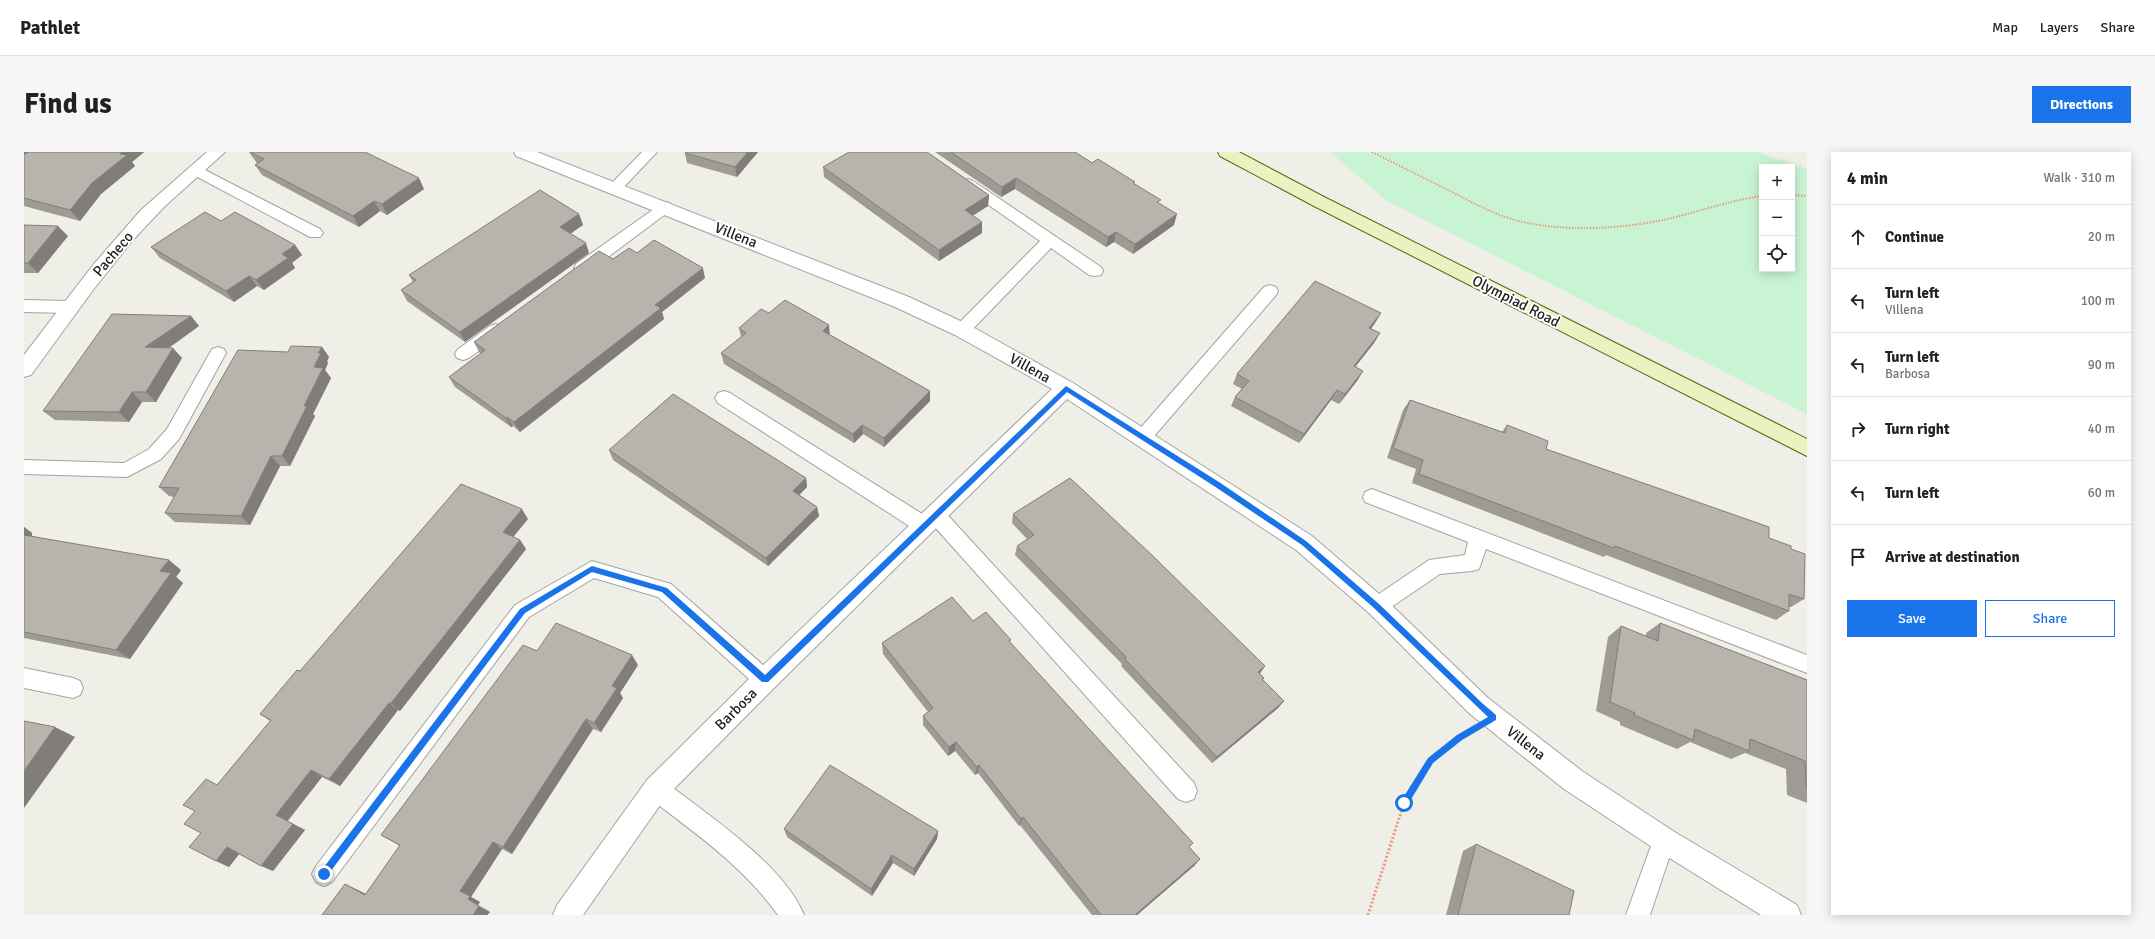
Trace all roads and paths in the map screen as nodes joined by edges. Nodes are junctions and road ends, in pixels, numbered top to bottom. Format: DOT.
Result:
graph roads {
  1 [pos="217,152"];
  2 [pos="522,152"];
  3 [pos="650,152"];
  4 [pos="1226,152"];
  5 [pos="1372,152"];
  6 [pos="195,170"];
  7 [pos="954,174"];
  8 [pos="616,187"];
  9 [pos="1795,195"];
  10 [pos="1759,196"];
  11 [pos="1807,196"];
  12 [pos="666,207"];
  13 [pos="315,233"];
  14 [pos="1050,240"];
  15 [pos="1095,271"];
  16 [pos="571,276"];
  17 [pos="1270,291"];
  18 [pos="24,306"];
  19 [pos="69,307"];
  20 [pos="507,322"];
  21 [pos="962,330"];
  22 [pos="218,353"];
  23 [pos="463,354"];
  24 [pos="24,370"];
  25 [pos="1066,388"];
  26 [pos="724,398"];
  27 [pos="1142,437"];
  28 [pos="1807,448"];
  29 [pos="24,467"];
  30 [pos="1372,497"];
  31 [pos="930,519"];
  32 [pos="1479,538"];
  33 [pos="1376,606"];
  34 [pos="1807,664"];
  35 [pos="24,678"];
  36 [pos="765,680"];
  37 [pos="73,688"];
  38 [pos="1494,718"];
  39 [pos="656,789"];
  40 [pos="1186,791"];
  41 [pos="1664,840"];
  42 [pos="324,874"];
  43 [pos="567,915"];
  44 [pos="792,915"];
  45 [pos="1368,915"];
  46 [pos="1638,915"];
  47 [pos="1787,915"];
  1 -- 6 [label="street, Pacheco"];
  2 -- 8 [label="street, Villena"];
  3 -- 8 [label="lane"];
  4 -- 28 [label="main road, Olympiad Road"];
  5 -- 10 [label="path"];
  6 -- 13 [label="lane"];
  6 -- 19 [label="street, Pacheco"];
  7 -- 14 [label="lane"];
  8 -- 12 [label="street, Villena"];
  9 -- 11 [label="path"];
  12 -- 16 [label="lane"];
  12 -- 21 [label="street, Villena"];
  14 -- 15 [label="lane"];
  14 -- 21 [label="lane"];
  17 -- 27 [label="lane"];
  18 -- 19 [label="lane"];
  19 -- 24 [label="street, Pacheco"];
  20 -- 23 [label="lane"];
  21 -- 25 [label="street, Villena"];
  22 -- 29 [label="lane"];
  25 -- 27 [label="street, Villena"];
  25 -- 31 [label="street, Barbosa"];
  26 -- 31 [label="lane"];
  27 -- 33 [label="street, Villena"];
  30 -- 32 [label="lane"];
  31 -- 36 [label="street, Barbosa"];
  31 -- 40 [label="lane"];
  32 -- 33 [label="lane"];
  32 -- 34 [label="lane"];
  33 -- 38 [label="street, Villena"];
  35 -- 37 [label="lane"];
  36 -- 39 [label="street, Barbosa"];
  36 -- 42 [label="lane"];
  38 -- 41 [label="street, Villena"];
  38 -- 45 [label="path"];
  39 -- 43 [label="street, Barbosa"];
  39 -- 44 [label="lane"];
  41 -- 46 [label="lane"];
  41 -- 47 [label="street, Villena"];
}
